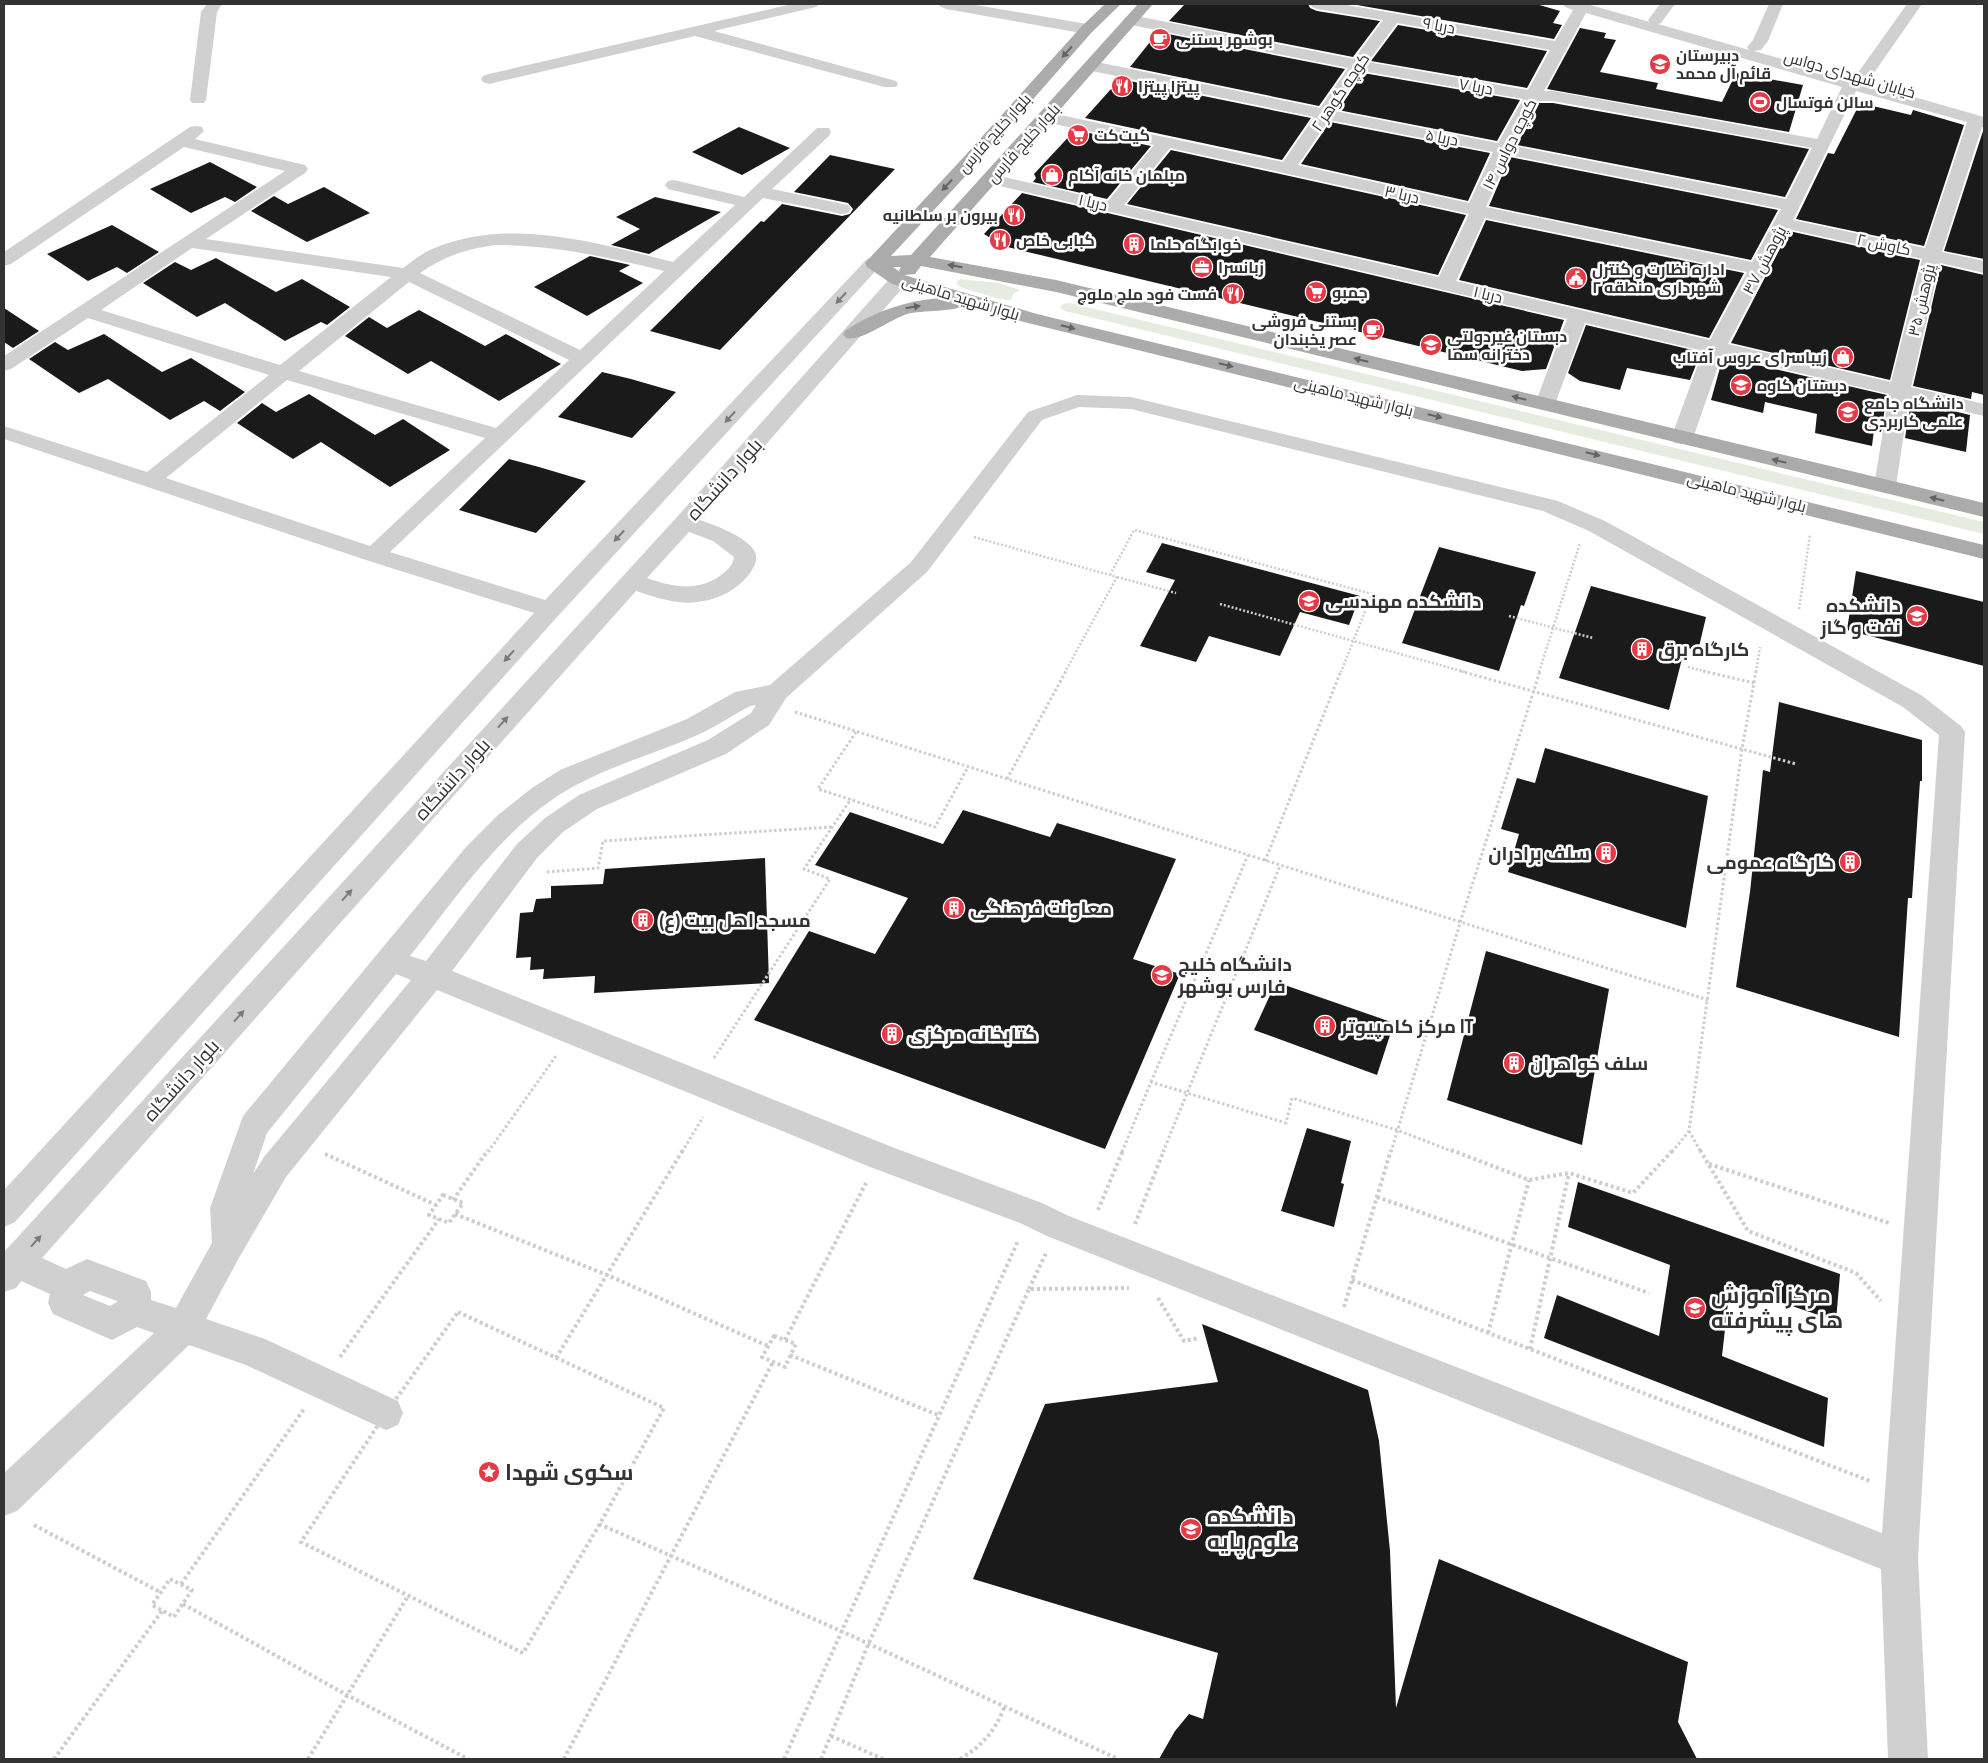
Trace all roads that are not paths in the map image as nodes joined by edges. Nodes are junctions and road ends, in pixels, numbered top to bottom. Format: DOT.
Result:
graph roads {
  1 [pos="214,4"];
  2 [pos="811,4"];
  3 [pos="946,4"];
  4 [pos="1113,4"];
  5 [pos="1146,4"];
  6 [pos="1317,4"];
  7 [pos="1601,4"];
  8 [pos="1668,4"];
  9 [pos="1776,4"];
  10 [pos="1914,4"];
  11 [pos="1576,6"];
  12 [pos="1393,18"];
  13 [pos="1131,20"];
  14 [pos="1656,20"];
  15 [pos="1087,29"];
  16 [pos="696,31"];
  17 [pos="1561,47"];
  18 [pos="1755,48"];
  19 [pos="1358,65"];
  20 [pos="1092,66"];
  21 [pos="489,79"];
  22 [pos="1857,81"];
  23 [pos="890,84"];
  24 [pos="1534,96"];
  25 [pos="198,100"];
  26 [pos="1326,114"];
  27 [pos="1046,118"];
  28 [pos="1982,118"];
  29 [pos="200,129"];
  30 [pos="823,132"];
  31 [pos="181,141"];
  32 [pos="1165,143"];
  33 [pos="1822,145"];
  34 [pos="1504,148"];
  35 [pos="1287,168"];
  36 [pos="991,179"];
  37 [pos="674,185"];
  38 [pos="753,198"];
  39 [pos="1792,206"];
  40 [pos="1113,207"];
  41 [pos="842,209"];
  42 [pos="1478,211"];
  43 [pos="955,218"];
  44 [pos="1784,223"];
  45 [pos="189,242"];
  46 [pos="1932,255"];
  47 [pos="4,260"];
  48 [pos="917,260"];
  49 [pos="874,263"];
  50 [pos="1984,267"];
  51 [pos="677,269"];
  52 [pos="1758,269"];
  53 [pos="407,274"];
  54 [pos="1002,275"];
  55 [pos="899,280"];
  56 [pos="1445,284"];
  57 [pos="1056,286"];
  58 [pos="975,303"];
  59 [pos="85,311"];
  60 [pos="1578,315"];
  61 [pos="1031,318"];
  62 [pos="853,334"];
  63 [pos="1714,348"];
  64 [pos="582,360"];
  65 [pos="4,365"];
  66 [pos="284,373"];
  67 [pos="1900,389"];
  68 [pos="1545,404"];
  69 [pos="1984,410"];
  70 [pos="4,432"];
  71 [pos="501,436"];
  72 [pos="1682,438"];
  73 [pos="149,481"];
  74 [pos="1885,486"];
  75 [pos="1984,510"];
  76 [pos="686,522"];
  77 [pos="1984,552"];
  78 [pos="374,555"];
  79 [pos="631,581"];
  80 [pos="550,610"];
  81 [pos="774,698"];
  82 [pos="390,960"];
  83 [pos="432,975"];
  84 [pos="4,1212"];
  85 [pos="228,1245"];
  86 [pos="10,1270"];
  87 [pos="183,1328"];
  88 [pos="386,1413"];
  89 [pos="4,1498"];
  90 [pos="1899,1558"];
  91 [pos="1908,1759"];
  1 -- 25 [label="street"];
  2 -- 16 [label="street"];
  3 -- 15 [label="street"];
  4 -- 15 [label="main road, بلوار خلیج ‌فارس"];
  5 -- 13 [label="main road, بلوار خلیج‌ فارس"];
  6 -- 12 [label="street, دریا ۹"];
  7 -- 14 [label="street, خیابان شهدای دواس"];
  8 -- 14 [label="street"];
  9 -- 18 [label="street"];
  10 -- 22 [label="street, پژوهش ۳۷"];
  11 -- 17 [label="street, کوچه دواس ۱۴"];
  11 -- 22 [label="street, خیابان شهدای دواس"];
  12 -- 17 [label="street, دریا ۹"];
  12 -- 19 [label="street, کوچه گوهر ۲"];
  13 -- 19 [label="street, دریا ۷"];
  13 -- 20 [label="main road, بلوار خلیج‌ فارس"];
  14 -- 18 [label="street, خیابان شهدای دواس"];
  15 -- 49 [label="main road, بلوار خلیج ‌فارس, one-way"];
  16 -- 21 [label="street"];
  16 -- 23 [label="street"];
  17 -- 24 [label="street, کوچه دواس ۱۴"];
  18 -- 22 [label="street, خیابان شهدای دواس"];
  19 -- 24 [label="street, دریا ۷"];
  19 -- 26 [label="street, کوچه گوهر ۲"];
  20 -- 26 [label="street, دریا ۵"];
  20 -- 27 [label="main road, بلوار خلیج‌ فارس"];
  22 -- 28 [label="street, خیابان شهدای دواس"];
  22 -- 33 [label="street, پژوهش ۳۷"];
  24 -- 33 [label="street, دریا ۷"];
  24 -- 34 [label="street, کوچه دواس ۱۴"];
  26 -- 34 [label="street, دریا ۵"];
  26 -- 35 [label="street, کوچه گوهر ۲"];
  27 -- 32 [label="street, دریا ۳"];
  27 -- 36 [label="main road, بلوار خلیج‌ فارس"];
  28 -- 46 [label="street, پژوهش ۳۵"];
  29 -- 31 [label="street"];
  30 -- 38 [label="street"];
  31 -- 45 [label="street"];
  31 -- 47 [label="street"];
  32 -- 35 [label="street, دریا ۳"];
  32 -- 40 [label="street"];
  33 -- 39 [label="street, پژوهش ۳۷"];
  34 -- 39 [label="street, دریا ۵"];
  34 -- 42 [label="street, کوچه دواس ۱۴"];
  35 -- 42 [label="street, دریا ۳"];
  36 -- 40 [label="street, دریا ۱"];
  36 -- 43 [label="main road, بلوار خلیج‌ فارس"];
  37 -- 38 [label="street"];
  38 -- 41 [label="street"];
  38 -- 51 [label="street"];
  39 -- 44 [label="street, پژوهش ۳۷"];
  40 -- 56 [label="street, دریا ۱"];
  42 -- 52 [label="street, دریا ۳"];
  42 -- 56 [label="street, کوچه دواس ۱۴"];
  43 -- 48 [label="main road, بلوار خلیج‌ فارس"];
  43 -- 54 [label="main road"];
  44 -- 46 [label="street, کاوش ۲"];
  44 -- 52 [label="street, پژوهش ۳۷"];
  45 -- 53 [label="street"];
  45 -- 59 [label="street"];
  46 -- 50 [label="street, کاوش ۲"];
  46 -- 67 [label="street, پژوهش ۳۵"];
  48 -- 49 [label="main road, بلوار شهید ماهینی"];
  54 -- 48 [label="main road, بلوار شهید ماهینی, one-way"];
  48 -- 55 [label="main road, بلوار خلیج‌ فارس"];
  49 -- 55 [label="main road, بلوار شهید ماهینی"];
  49 -- 80 [label="street, بلوار دانشگاه, one-way"];
  51 -- 53 [label="street"];
  51 -- 64 [label="street"];
  52 -- 63 [label="street, پژوهش ۳۷"];
  53 -- 64 [label="street"];
  53 -- 66 [label="street"];
  54 -- 57 [label="main road, بلوار شهید ماهینی"];
  55 -- 58 [label="main road, بلوار شهید ماهینی"];
  55 -- 62 [label="street, بلوار دانشگاه"];
  56 -- 60 [label="street, دریا ۱"];
  57 -- 61 [label="main road"];
  68 -- 57 [label="main road, بلوار شهید ماهینی, one-way"];
  58 -- 61 [label="main road, بلوار شهید ماهینی"];
  62 -- 58 [label="main road, one-way"];
  59 -- 65 [label="street"];
  59 -- 66 [label="street"];
  60 -- 63 [label="street, دریا ۱"];
  60 -- 68 [label="street"];
  61 -- 77 [label="main road, بلوار شهید ماهینی, one-way"];
  62 -- 76 [label="street, بلوار دانشگاه"];
  63 -- 67 [label="street, دریا ۱"];
  63 -- 72 [label="street, پژوهش ۳۷"];
  64 -- 71 [label="street"];
  66 -- 71 [label="street"];
  66 -- 73 [label="street"];
  67 -- 69 [label="street, دریا ۱"];
  67 -- 74 [label="street, پژوهش ۳۵"];
  68 -- 72 [label="main road, بلوار شهید ماهینی"];
  70 -- 73 [label="street"];
  71 -- 78 [label="street"];
  74 -- 72 [label="main road, بلوار شهید ماهینی, one-way"];
  73 -- 78 [label="street"];
  75 -- 74 [label="main road, بلوار شهید ماهینی, one-way"];
  76 -- 79 [label="street, بلوار دانشگاه"];
  76 -- 79 [label="street"];
  78 -- 80 [label="street"];
  86 -- 79 [label="street, بلوار دانشگاه, one-way"];
  80 -- 84 [label="street, بلوار دانشگاه, one-way"];
  81 -- 82 [label="street"];
  81 -- 83 [label="street"];
  81 -- 90 [label="street"];
  82 -- 83 [label="street"];
  82 -- 85 [label="street"];
  83 -- 85 [label="street"];
  83 -- 90 [label="street"];
  85 -- 87 [label="street"];
  86 -- 87 [label="street"];
  87 -- 88 [label="street"];
  87 -- 89 [label="street"];
  90 -- 91 [label="street"];
}
